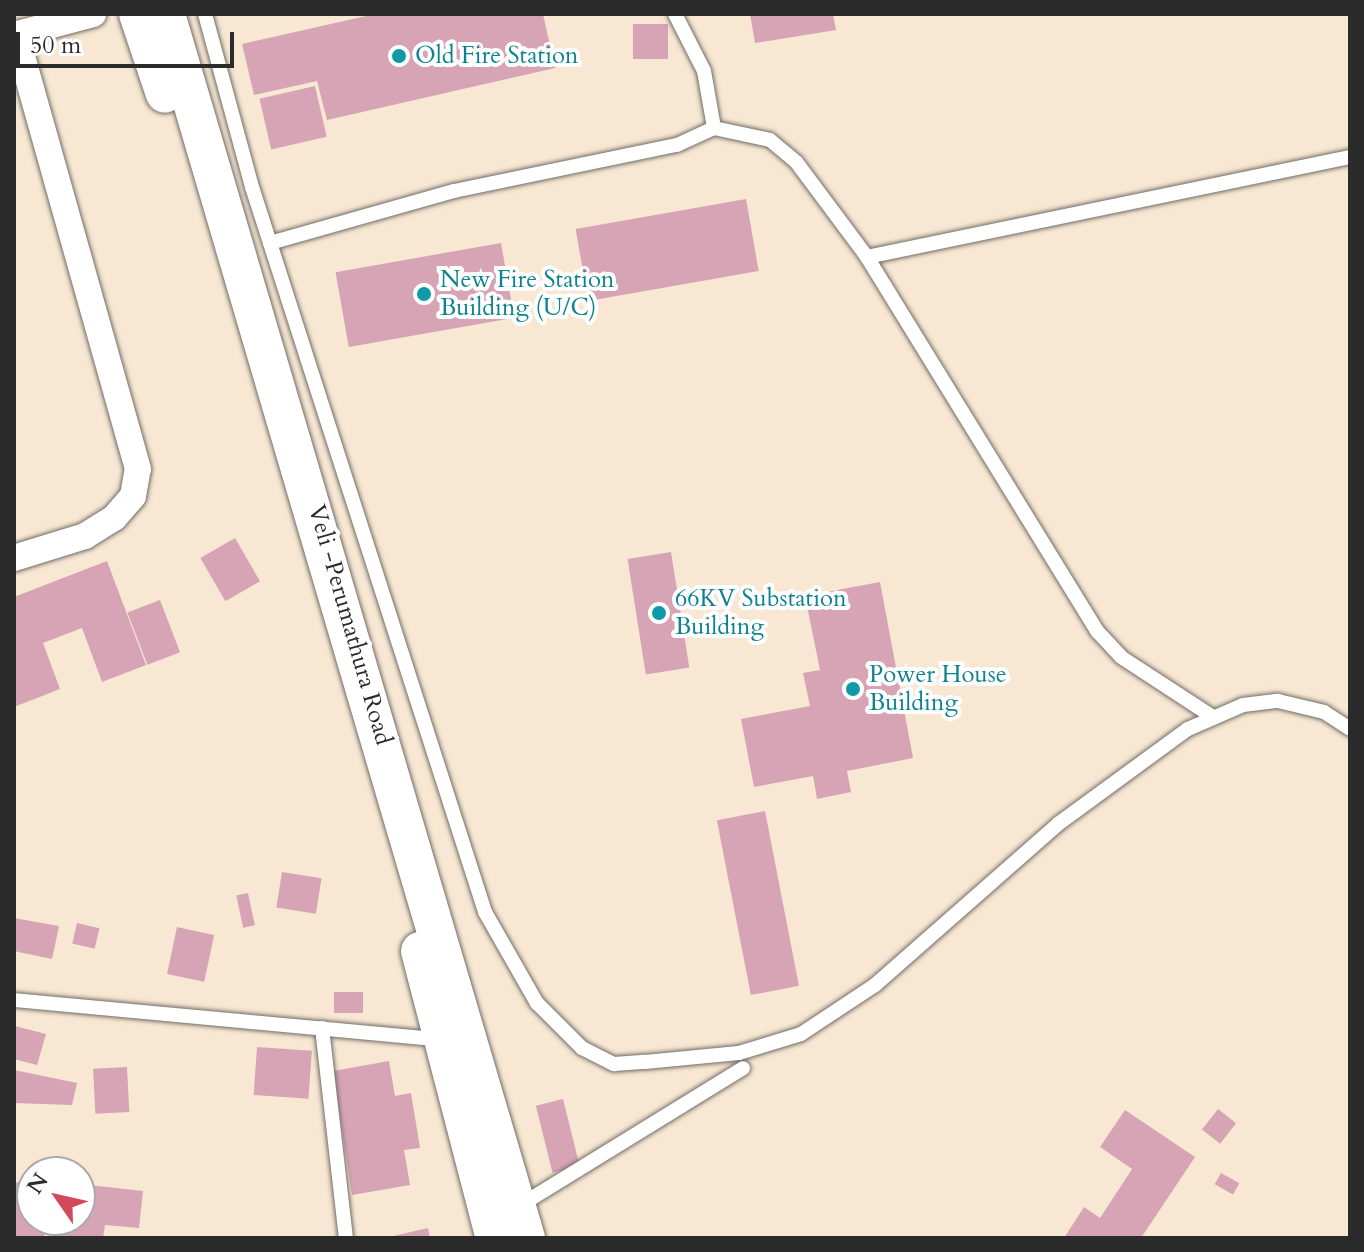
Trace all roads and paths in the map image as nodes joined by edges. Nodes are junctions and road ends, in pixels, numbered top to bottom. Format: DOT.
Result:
graph roads {
  1 [pos="93,14"];
  2 [pos="138,14"];
  3 [pos="166,14"];
  4 [pos="205,14"];
  5 [pos="675,14"];
  6 [pos="15,35"];
  7 [pos="714,128"];
  8 [pos="1350,157"];
  9 [pos="270,243"];
  10 [pos="867,257"];
  11 [pos="14,558"];
  12 [pos="1213,717"];
  13 [pos="1350,729"];
  14 [pos="14,1000"];
  15 [pos="322,1028"];
  16 [pos="438,1039"];
  17 [pos="743,1068"];
  18 [pos="521,1223"];
  19 [pos="346,1238"];
  20 [pos="495,1238"];
  1 -- 6 [label="street"];
  2 -- 16 [label="main road"];
  3 -- 18 [label="main road, Veli -Perumathura Road"];
  4 -- 9 [label="lane"];
  5 -- 7 [label="lane"];
  6 -- 11 [label="street"];
  7 -- 9 [label="lane"];
  7 -- 10 [label="lane"];
  8 -- 10 [label="lane"];
  9 -- 12 [label="lane"];
  10 -- 12 [label="lane"];
  12 -- 13 [label="lane"];
  14 -- 15 [label="lane"];
  15 -- 16 [label="lane"];
  15 -- 19 [label="lane"];
  16 -- 20 [label="main road"];
  17 -- 18 [label="lane"];
}
